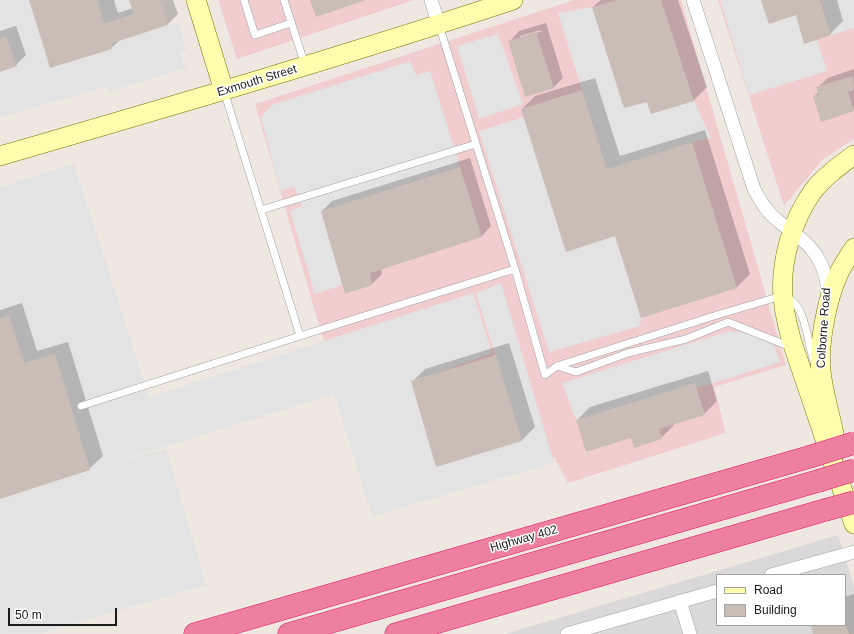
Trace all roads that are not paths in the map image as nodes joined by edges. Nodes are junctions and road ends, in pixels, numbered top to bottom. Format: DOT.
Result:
graph roads {
  1 [pos="196,0"];
  2 [pos="244,0"];
  3 [pos="284,0"];
  4 [pos="431,0"];
  5 [pos="513,0"];
  6 [pos="693,0"];
  7 [pos="291,23"];
  8 [pos="439,25"];
  9 [pos="305,66"];
  10 [pos="224,91"];
  11 [pos="476,144"];
  12 [pos="854,155"];
  13 [pos="0,156"];
  14 [pos="754,190"];
  15 [pos="261,210"];
  16 [pos="792,232"];
  17 [pos="854,248"];
  18 [pos="515,269"];
  19 [pos="784,272"];
  20 [pos="783,297"];
  21 [pos="828,310"];
  22 [pos="300,336"];
  23 [pos="794,348"];
  24 [pos="557,366"];
  25 [pos="823,384"];
  26 [pos="81,406"];
  27 [pos="854,443"];
  28 [pos="854,470"];
  29 [pos="821,496"];
  30 [pos="853,505"];
  31 [pos="854,552"];
  32 [pos="775,574"];
  33 [pos="716,591"];
  34 [pos="680,601"];
  35 [pos="195,634"];
  36 [pos="289,634"];
  37 [pos="344,634"];
  38 [pos="396,634"];
  39 [pos="567,634"];
  40 [pos="690,634"];
  1 -- 10 [label="street"];
  2 -- 7 [label="lane"];
  3 -- 7 [label="lane"];
  4 -- 8 [label="street"];
  5 -- 8 [label="street, Exmouth Street"];
  6 -- 14 [label="street, Colborne Road"];
  7 -- 9 [label="lane"];
  8 -- 9 [label="street, Exmouth Street"];
  8 -- 11 [label="lane"];
  9 -- 10 [label="street, Exmouth Street"];
  10 -- 13 [label="street, Exmouth Street"];
  10 -- 15 [label="lane"];
  11 -- 15 [label="lane"];
  11 -- 18 [label="lane"];
  12 -- 16 [label="street"];
  14 -- 16 [label="street, Colborne Road"];
  14 -- 19 [label="street"];
  15 -- 22 [label="lane"];
  16 -- 19 [label="street, Colborne Road"];
  16 -- 21 [label="street, Colborne Road"];
  17 -- 21 [label="street"];
  18 -- 22 [label="lane"];
  18 -- 24 [label="lane"];
  19 -- 20 [label="street, Colborne Road"];
  20 -- 23 [label="street, Colborne Road"];
  20 -- 24 [label="lane"];
  20 -- 25 [label="lane"];
  21 -- 25 [label="street, Colborne Road"];
  22 -- 26 [label="lane"];
  23 -- 24 [label="lane"];
  23 -- 30 [label="street, Colborne Road"];
  25 -- 30 [label="street, Colborne Road"];
  27 -- 35 [label="highway, Highway 402, bridge"];
  28 -- 29 [label="highway, bridge"];
  29 -- 30 [label="highway"];
  29 -- 36 [label="highway"];
  29 -- 37 [label="highway"];
  29 -- 38 [label="highway"];
  31 -- 32 [label="street"];
  33 -- 34 [label="street"];
  34 -- 39 [label="street"];
  34 -- 40 [label="street"];
}
